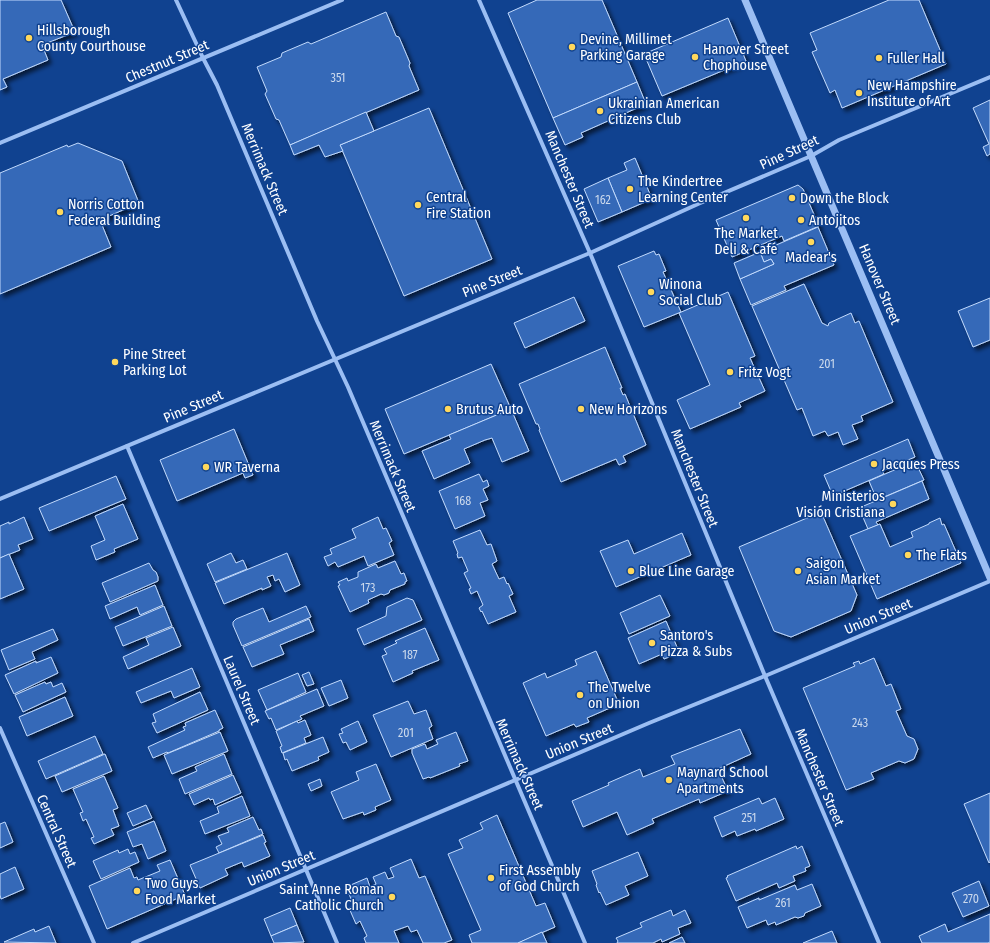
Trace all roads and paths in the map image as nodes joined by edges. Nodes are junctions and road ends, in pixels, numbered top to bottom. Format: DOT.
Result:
graph roads {
  1 [pos="176,0"];
  2 [pos="342,0"];
  3 [pos="480,0"];
  4 [pos="745,0"];
  5 [pos="203,58"];
  6 [pos="990,77"];
  7 [pos="0,143"];
  8 [pos="811,156"];
  9 [pos="590,253"];
  10 [pos="335,359"];
  11 [pos="127,446"];
  12 [pos="0,499"];
  13 [pos="990,578"];
  14 [pos="990,581"];
  15 [pos="765,676"];
  16 [pos="0,728"];
  17 [pos="515,781"];
  18 [pos="306,869"];
  19 [pos="94,943"];
  20 [pos="133,943"];
  21 [pos="337,943"];
  22 [pos="585,943"];
  23 [pos="879,943"];
  1 -- 5 [label="street, Merrimack Street"];
  2 -- 5 [label="street, Chestnut Street"];
  3 -- 9 [label="street, Manchester Street"];
  4 -- 8 [label="street, Hanover Street"];
  5 -- 7 [label="street, Chestnut Street"];
  5 -- 10 [label="street, Merrimack Street"];
  6 -- 8 [label="street, Pine Street"];
  8 -- 9 [label="street, Pine Street"];
  8 -- 13 [label="street, Hanover Street"];
  9 -- 10 [label="street, Pine Street"];
  9 -- 15 [label="street, Manchester Street"];
  10 -- 11 [label="street, Pine Street"];
  10 -- 17 [label="street, Merrimack Street"];
  11 -- 12 [label="street, Pine Street"];
  11 -- 18 [label="street, Laurel Street"];
  14 -- 15 [label="street, Union Street"];
  15 -- 17 [label="street, Union Street"];
  15 -- 23 [label="street, Manchester Street"];
  16 -- 19 [label="street, Central Street"];
  17 -- 18 [label="street, Union Street"];
  17 -- 22 [label="street, Merrimack Street"];
  18 -- 20 [label="street, Union Street"];
  18 -- 21 [label="street, Laurel Street"];
}
